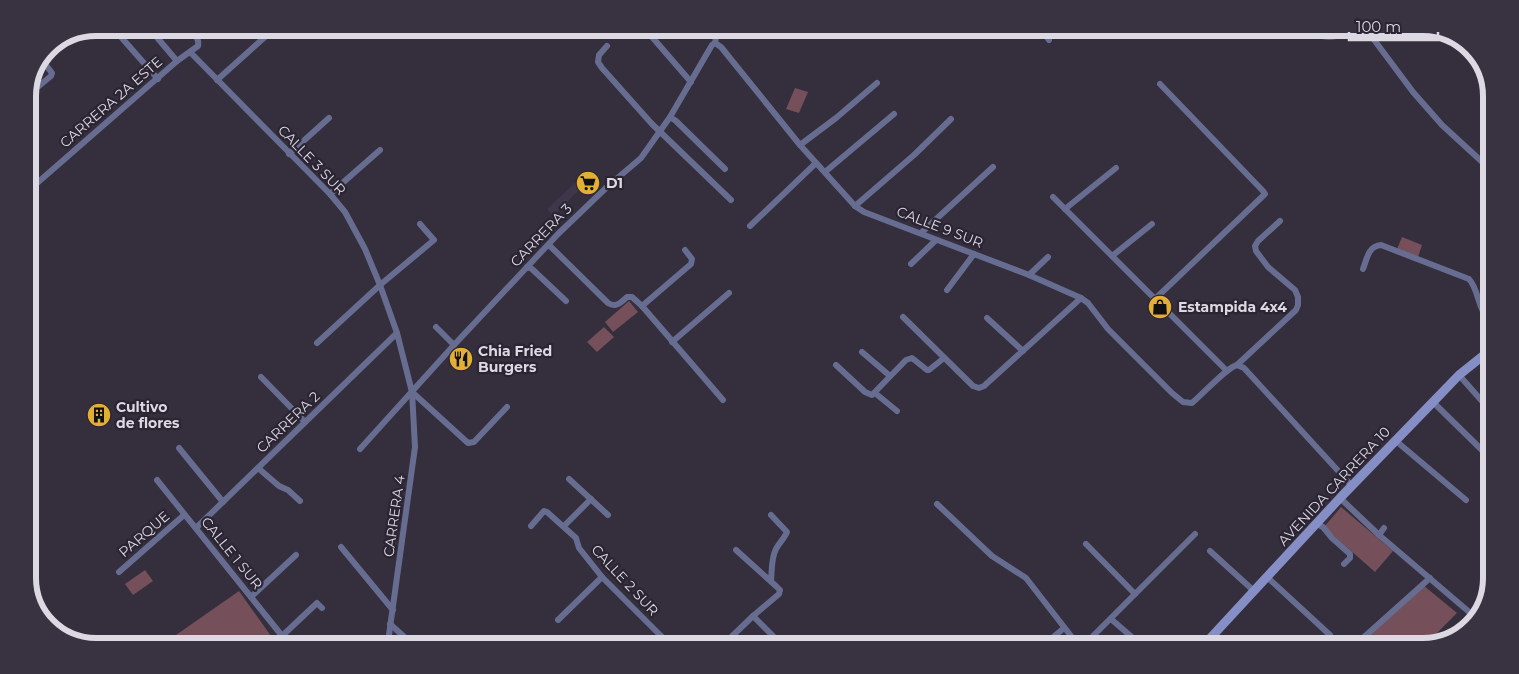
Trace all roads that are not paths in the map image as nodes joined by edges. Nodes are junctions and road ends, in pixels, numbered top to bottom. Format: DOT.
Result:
graph roads {
  1 [pos="120,36"];
  2 [pos="156,36"];
  3 [pos="195,36"];
  4 [pos="266,36"];
  5 [pos="651,36"];
  6 [pos="717,36"];
  7 [pos="1046,36"];
  8 [pos="1372,36"];
  9 [pos="1049,40"];
  10 [pos="715,43"];
  11 [pos="607,46"];
  12 [pos="190,52"];
  13 [pos="177,61"];
  14 [pos="45,64"];
  15 [pos="158,79"];
  16 [pos="217,80"];
  17 [pos="691,82"];
  18 [pos="877,83"];
  19 [pos="1160,84"];
  20 [pos="37,85"];
  21 [pos="894,114"];
  22 [pos="670,117"];
  23 [pos="329,118"];
  24 [pos="950,119"];
  25 [pos="660,131"];
  26 [pos="800,145"];
  27 [pos="380,150"];
  28 [pos="289,154"];
  29 [pos="816,163"];
  30 [pos="1483,163"];
  31 [pos="993,167"];
  32 [pos="1116,168"];
  33 [pos="725,169"];
  34 [pos="825,172"];
  35 [pos="36,184"];
  36 [pos="330,194"];
  37 [pos="1053,196"];
  38 [pos="731,200"];
  39 [pos="855,206"];
  40 [pos="1065,209"];
  41 [pos="1280,222"];
  42 [pos="420,224"];
  43 [pos="1152,224"];
  44 [pos="750,226"];
  45 [pos="921,233"];
  46 [pos="936,240"];
  47 [pos="549,245"];
  48 [pos="685,250"];
  49 [pos="974,254"];
  50 [pos="1112,256"];
  51 [pos="1048,258"];
  52 [pos="911,264"];
  53 [pos="527,267"];
  54 [pos="1363,269"];
  55 [pos="1029,275"];
  56 [pos="380,286"];
  57 [pos="947,290"];
  58 [pos="729,293"];
  59 [pos="1081,298"];
  60 [pos="1155,299"];
  61 [pos="566,301"];
  62 [pos="642,306"];
  63 [pos="1483,315"];
  64 [pos="903,317"];
  65 [pos="987,318"];
  66 [pos="436,327"];
  67 [pos="397,333"];
  68 [pos="672,342"];
  69 [pos="317,343"];
  70 [pos="454,345"];
  71 [pos="1023,351"];
  72 [pos="862,352"];
  73 [pos="1483,356"];
  74 [pos="944,358"];
  75 [pos="836,365"];
  76 [pos="1237,365"];
  77 [pos="1227,371"];
  78 [pos="1460,375"];
  79 [pos="890,376"];
  80 [pos="261,377"];
  81 [pos="412,392"];
  82 [pos="875,393"];
  83 [pos="722,400"];
  84 [pos="1433,402"];
  85 [pos="1483,402"];
  86 [pos="507,407"];
  87 [pos="897,411"];
  88 [pos="305,422"];
  89 [pos="1396,441"];
  90 [pos="179,448"];
  91 [pos="360,449"];
  92 [pos="1483,451"];
  93 [pos="258,468"];
  94 [pos="569,479"];
  95 [pos="157,480"];
  96 [pos="1352,486"];
  97 [pos="1340,498"];
  98 [pos="591,499"];
  99 [pos="1466,500"];
  100 [pos="300,501"];
  101 [pos="223,502"];
  102 [pos="937,504"];
  103 [pos="184,515"];
  104 [pos="608,515"];
  105 [pos="771,515"];
  106 [pos="1317,524"];
  107 [pos="531,526"];
  108 [pos="564,526"];
  109 [pos="196,528"];
  110 [pos="1384,528"];
  111 [pos="1195,534"];
  112 [pos="1379,535"];
  113 [pos="1086,544"];
  114 [pos="341,547"];
  115 [pos="736,550"];
  116 [pos="1210,551"];
  117 [pos="296,555"];
  118 [pos="1344,564"];
  119 [pos="119,572"];
  120 [pos="602,576"];
  121 [pos="1267,577"];
  122 [pos="1430,578"];
  123 [pos="771,581"];
  124 [pos="1254,591"];
  125 [pos="1135,594"];
  126 [pos="251,597"];
  127 [pos="322,608"];
  128 [pos="392,610"];
  129 [pos="1471,613"];
  130 [pos="753,616"];
  131 [pos="1111,619"];
  132 [pos="558,620"];
  133 [pos="390,624"];
  134 [pos="1064,628"];
  135 [pos="1330,635"];
  136 [pos="282,636"];
  137 [pos="661,636"];
  138 [pos="388,638"];
  139 [pos="406,638"];
  140 [pos="730,638"];
  141 [pos="775,638"];
  142 [pos="1052,638"];
  143 [pos="1072,638"];
  144 [pos="1091,638"];
  145 [pos="1133,638"];
  146 [pos="1210,638"];
  147 [pos="1363,638"];
  1 -- 15 [label="street"];
  2 -- 13 [label="street"];
  3 -- 12 [label="street"];
  4 -- 16 [label="street"];
  5 -- 17 [label="street"];
  6 -- 10 [label="street, CARRERA 3"];
  7 -- 9 [label="street"];
  8 -- 30 [label="street"];
  10 -- 17 [label="street, CARRERA 3"];
  10 -- 26 [label="street, CALLE 9 SUR"];
  11 -- 25 [label="street"];
  12 -- 13 [label="street, CARRERA 2A ESTE"];
  12 -- 16 [label="street, CALLE 3 SUR"];
  13 -- 15 [label="street, CARRERA 2A ESTE"];
  14 -- 20 [label="street"];
  15 -- 35 [label="street, CARRERA 2A ESTE"];
  16 -- 28 [label="street, CALLE 3 SUR"];
  17 -- 22 [label="street, CARRERA 3"];
  18 -- 26 [label="street"];
  19 -- 60 [label="street"];
  21 -- 34 [label="street"];
  22 -- 25 [label="street, CARRERA 3"];
  22 -- 33 [label="street"];
  23 -- 28 [label="street"];
  24 -- 39 [label="street"];
  25 -- 38 [label="street"];
  25 -- 47 [label="street, CARRERA 3"];
  26 -- 29 [label="street, CALLE 9 SUR"];
  27 -- 36 [label="street"];
  28 -- 36 [label="street, CALLE 3 SUR"];
  29 -- 34 [label="street, CALLE 9 SUR"];
  29 -- 44 [label="street"];
  31 -- 45 [label="street"];
  32 -- 40 [label="street"];
  34 -- 39 [label="street, CALLE 9 SUR"];
  36 -- 56 [label="street, CALLE 3 SUR"];
  37 -- 40 [label="street"];
  39 -- 45 [label="street, CALLE 9 SUR"];
  40 -- 50 [label="street"];
  41 -- 76 [label="street"];
  42 -- 56 [label="street"];
  43 -- 50 [label="street"];
  45 -- 46 [label="street, CALLE 9 SUR"];
  46 -- 49 [label="street, CALLE 9 SUR"];
  46 -- 52 [label="street"];
  47 -- 53 [label="street, CARRERA 3"];
  47 -- 62 [label="street"];
  48 -- 62 [label="street"];
  49 -- 55 [label="street, CALLE 9 SUR"];
  49 -- 57 [label="street"];
  50 -- 60 [label="street"];
  51 -- 55 [label="street"];
  53 -- 61 [label="street"];
  53 -- 70 [label="street, CARRERA 3"];
  54 -- 63 [label="street"];
  55 -- 59 [label="street, CALLE 9 SUR"];
  56 -- 67 [label="street, CALLE 3 SUR"];
  56 -- 69 [label="street"];
  58 -- 68 [label="street"];
  59 -- 71 [label="street"];
  59 -- 77 [label="street, CALLE 9 SUR"];
  60 -- 77 [label="street"];
  62 -- 68 [label="street"];
  64 -- 74 [label="street"];
  65 -- 71 [label="street"];
  66 -- 70 [label="street"];
  67 -- 81 [label="street, CALLE 3 SUR"];
  67 -- 88 [label="street, CARRERA 2"];
  68 -- 83 [label="street"];
  70 -- 81 [label="street, CARRERA 3"];
  71 -- 74 [label="street"];
  72 -- 79 [label="street"];
  73 -- 78 [label="street, AVENIDA CARRERA 10"];
  74 -- 79 [label="street"];
  75 -- 82 [label="street"];
  76 -- 77 [label="street"];
  76 -- 96 [label="street"];
  78 -- 84 [label="street, AVENIDA CARRERA 10"];
  78 -- 85 [label="street"];
  79 -- 82 [label="street"];
  80 -- 88 [label="street"];
  81 -- 86 [label="street"];
  81 -- 91 [label="street, CARRERA 3"];
  81 -- 128 [label="street, CARRERA 4"];
  82 -- 87 [label="street"];
  84 -- 89 [label="street, AVENIDA CARRERA 10"];
  84 -- 92 [label="street"];
  88 -- 93 [label="street, CARRERA 2"];
  89 -- 96 [label="street, AVENIDA CARRERA 10"];
  89 -- 99 [label="street"];
  90 -- 101 [label="street"];
  93 -- 100 [label="street"];
  93 -- 101 [label="street, CARRERA 2"];
  94 -- 98 [label="street"];
  95 -- 103 [label="street, CALLE 1 SUR"];
  96 -- 97 [label="street, AVENIDA CARRERA 10"];
  97 -- 106 [label="street, AVENIDA CARRERA 10"];
  97 -- 112 [label="street"];
  98 -- 104 [label="street"];
  98 -- 108 [label="street"];
  101 -- 109 [label="street, CARRERA 2"];
  102 -- 134 [label="street"];
  103 -- 109 [label="street, CALLE 1 SUR"];
  103 -- 119 [label="street, PARQUE"];
  105 -- 123 [label="street"];
  106 -- 118 [label="street"];
  106 -- 121 [label="street, AVENIDA CARRERA 10"];
  107 -- 108 [label="street, CALLE 2 SUR"];
  108 -- 120 [label="street, CALLE 2 SUR"];
  109 -- 126 [label="street, CALLE 1 SUR"];
  110 -- 112 [label="street"];
  111 -- 125 [label="street"];
  112 -- 122 [label="street"];
  113 -- 125 [label="street"];
  114 -- 128 [label="street"];
  115 -- 123 [label="street"];
  116 -- 124 [label="street"];
  117 -- 126 [label="street"];
  120 -- 132 [label="street"];
  120 -- 137 [label="street, CALLE 2 SUR"];
  121 -- 124 [label="street, AVENIDA CARRERA 10"];
  121 -- 135 [label="street"];
  122 -- 129 [label="street"];
  122 -- 147 [label="street"];
  123 -- 130 [label="street"];
  124 -- 146 [label="street, AVENIDA CARRERA 10"];
  125 -- 131 [label="street"];
  126 -- 136 [label="street, CALLE 1 SUR"];
  127 -- 136 [label="street"];
  128 -- 133 [label="street, CARRERA 4"];
  130 -- 140 [label="street"];
  130 -- 141 [label="street"];
  131 -- 144 [label="street"];
  131 -- 145 [label="street"];
  133 -- 138 [label="street, CARRERA 4"];
  133 -- 139 [label="street"];
  134 -- 142 [label="street"];
  134 -- 143 [label="street"];
}
